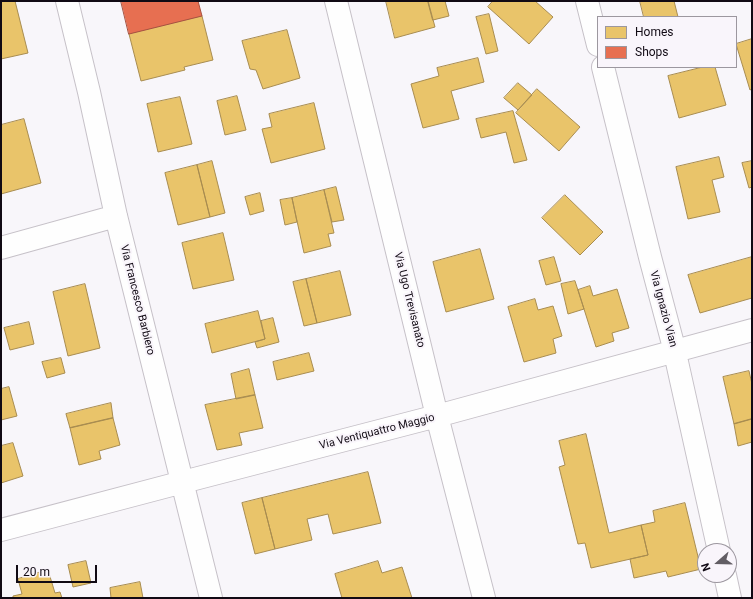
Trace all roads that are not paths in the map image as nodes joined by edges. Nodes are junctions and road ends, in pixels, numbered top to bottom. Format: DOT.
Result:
graph roads {
  1 [pos="67,1"];
  2 [pos="336,1"];
  3 [pos="587,1"];
  4 [pos="597,41"];
  5 [pos="603,68"];
  6 [pos="116,216"];
  7 [pos="1,248"];
  8 [pos="752,330"];
  9 [pos="674,351"];
  10 [pos="438,416"];
  11 [pos="183,482"];
  12 [pos="1,530"];
  13 [pos="717,543"];
  14 [pos="727,583"];
  15 [pos="212,598"];
  16 [pos="484,598"];
  17 [pos="730,598"];
  1 -- 6 [label="street, Via Francesco Barbiero"];
  2 -- 10 [label="street, Via Ugo Trevisanato"];
  3 -- 4 [label="street"];
  5 -- 9 [label="street, Via Ignazio Vian"];
  6 -- 7 [label="street"];
  6 -- 11 [label="street, Via Francesco Barbiero"];
  8 -- 9 [label="street, Via Ventiquattro Maggio"];
  9 -- 10 [label="street, Via Ventiquattro Maggio"];
  9 -- 13 [label="street, Via Ignazio Vian"];
  10 -- 11 [label="street, Via Ventiquattro Maggio"];
  10 -- 16 [label="street, Via Ugo Trevisanato"];
  11 -- 12 [label="street, Via Ventiquattro Maggio"];
  11 -- 15 [label="street, Via Francesco Barbiero"];
  14 -- 17 [label="street"];
}
